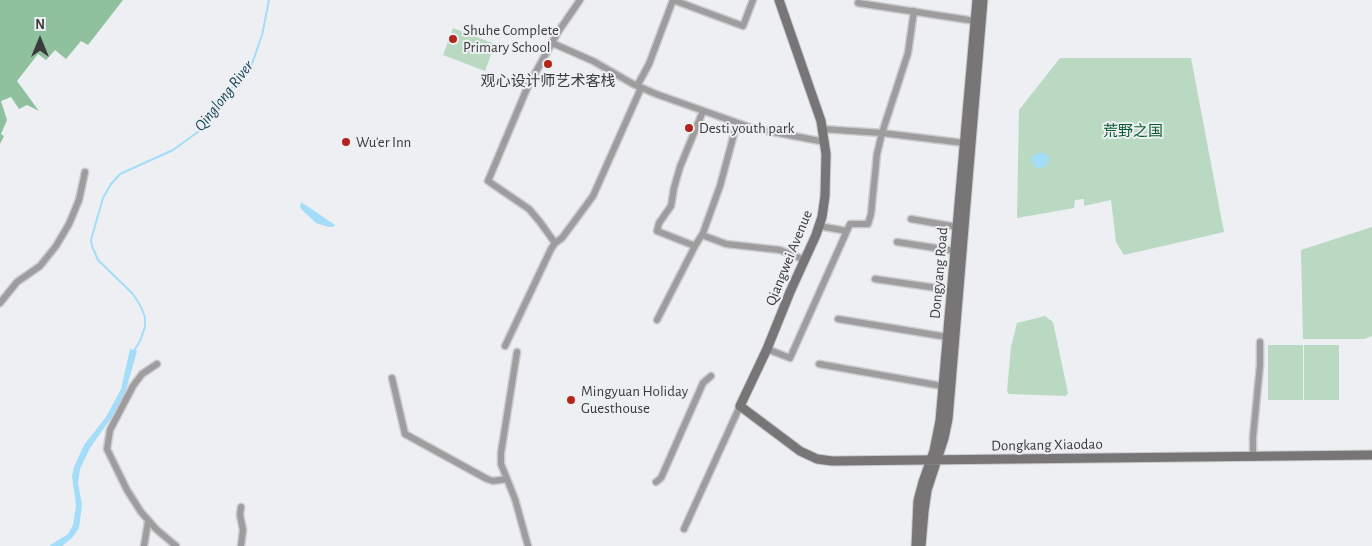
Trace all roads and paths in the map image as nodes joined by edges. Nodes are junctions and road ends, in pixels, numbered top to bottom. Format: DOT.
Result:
graph roads {
  1 [pos="580,0"];
  2 [pos="673,0"];
  3 [pos="753,0"];
  4 [pos="780,0"];
  5 [pos="977,0"];
  6 [pos="983,0"];
  7 [pos="858,3"];
  8 [pos="914,11"];
  9 [pos="975,20"];
  10 [pos="552,43"];
  11 [pos="639,87"];
  12 [pos="703,111"];
  13 [pos="737,123"];
  14 [pos="822,129"];
  15 [pos="882,133"];
  16 [pos="825,142"];
  17 [pos="964,143"];
  18 [pos="85,172"];
  19 [pos="911,219"];
  20 [pos="819,226"];
  21 [pos="957,227"];
  22 [pos="847,231"];
  23 [pos="702,235"];
  24 [pos="897,242"];
  25 [pos="555,243"];
  26 [pos="695,246"];
  27 [pos="955,251"];
  28 [pos="805,260"];
  29 [pos="875,279"];
  30 [pos="951,290"];
  31 [pos="0,303"];
  32 [pos="838,319"];
  33 [pos="657,320"];
  34 [pos="947,337"];
  35 [pos="1260,342"];
  36 [pos="505,346"];
  37 [pos="768,349"];
  38 [pos="517,352"];
  39 [pos="157,364"];
  40 [pos="819,364"];
  41 [pos="711,376"];
  42 [pos="392,378"];
  43 [pos="942,386"];
  44 [pos="740,406"];
  45 [pos="1372,455"];
  46 [pos="1253,456"];
  47 [pos="934,460"];
  48 [pos="507,479"];
  49 [pos="656,482"];
  50 [pos="241,507"];
  51 [pos="148,522"];
  52 [pos="684,529"];
  53 [pos="144,546"];
  54 [pos="176,546"];
  55 [pos="241,546"];
  56 [pos="528,546"];
  57 [pos="916,546"];
  58 [pos="922,546"];
  1 -- 10 [label="street"];
  2 -- 3 [label="street"];
  2 -- 11 [label="street"];
  4 -- 14 [label="main road, Qiangwei Avenue"];
  5 -- 9 [label="main road, Dongyang Road"];
  6 -- 47 [label="main road, Dongyang Road"];
  7 -- 8 [label="street"];
  8 -- 9 [label="street"];
  8 -- 15 [label="street"];
  9 -- 17 [label="main road, Dongyang Road"];
  10 -- 11 [label="street"];
  10 -- 25 [label="street"];
  11 -- 12 [label="street"];
  11 -- 25 [label="street"];
  12 -- 13 [label="street"];
  12 -- 26 [label="street"];
  13 -- 16 [label="street"];
  13 -- 23 [label="street"];
  14 -- 15 [label="street"];
  14 -- 16 [label="main road, Qiangwei Avenue"];
  15 -- 17 [label="street"];
  15 -- 22 [label="street"];
  16 -- 20 [label="main road, Qiangwei Avenue"];
  17 -- 21 [label="main road, Dongyang Road"];
  18 -- 31 [label="street"];
  19 -- 21 [label="street"];
  20 -- 22 [label="street"];
  20 -- 28 [label="main road, Qiangwei Avenue"];
  21 -- 27 [label="main road, Dongyang Road"];
  22 -- 37 [label="street"];
  23 -- 26 [label="street"];
  23 -- 28 [label="street"];
  24 -- 27 [label="street"];
  25 -- 36 [label="street"];
  26 -- 33 [label="street"];
  27 -- 30 [label="main road, Dongyang Road"];
  28 -- 37 [label="main road, Qiangwei Avenue"];
  29 -- 30 [label="street"];
  30 -- 34 [label="main road, Dongyang Road"];
  32 -- 34 [label="street"];
  34 -- 43 [label="main road, Dongyang Road"];
  35 -- 46 [label="street"];
  37 -- 44 [label="main road, Qiangwei Avenue"];
  38 -- 48 [label="street"];
  39 -- 51 [label="street"];
  40 -- 43 [label="street"];
  41 -- 49 [label="street"];
  42 -- 48 [label="street"];
  43 -- 47 [label="main road, Dongyang Road"];
  44 -- 47 [label="main road, Dongkang Xiaodao"];
  44 -- 52 [label="street"];
  45 -- 46 [label="main road, Dongkang Xiaodao"];
  46 -- 47 [label="main road, Dongkang Xiaodao"];
  47 -- 57 [label="main road, Dongyang Road"];
  47 -- 58 [label="main road, Dongyang Road"];
  48 -- 56 [label="street"];
  50 -- 55 [label="street"];
  51 -- 53 [label="street"];
  51 -- 54 [label="street"];
}
